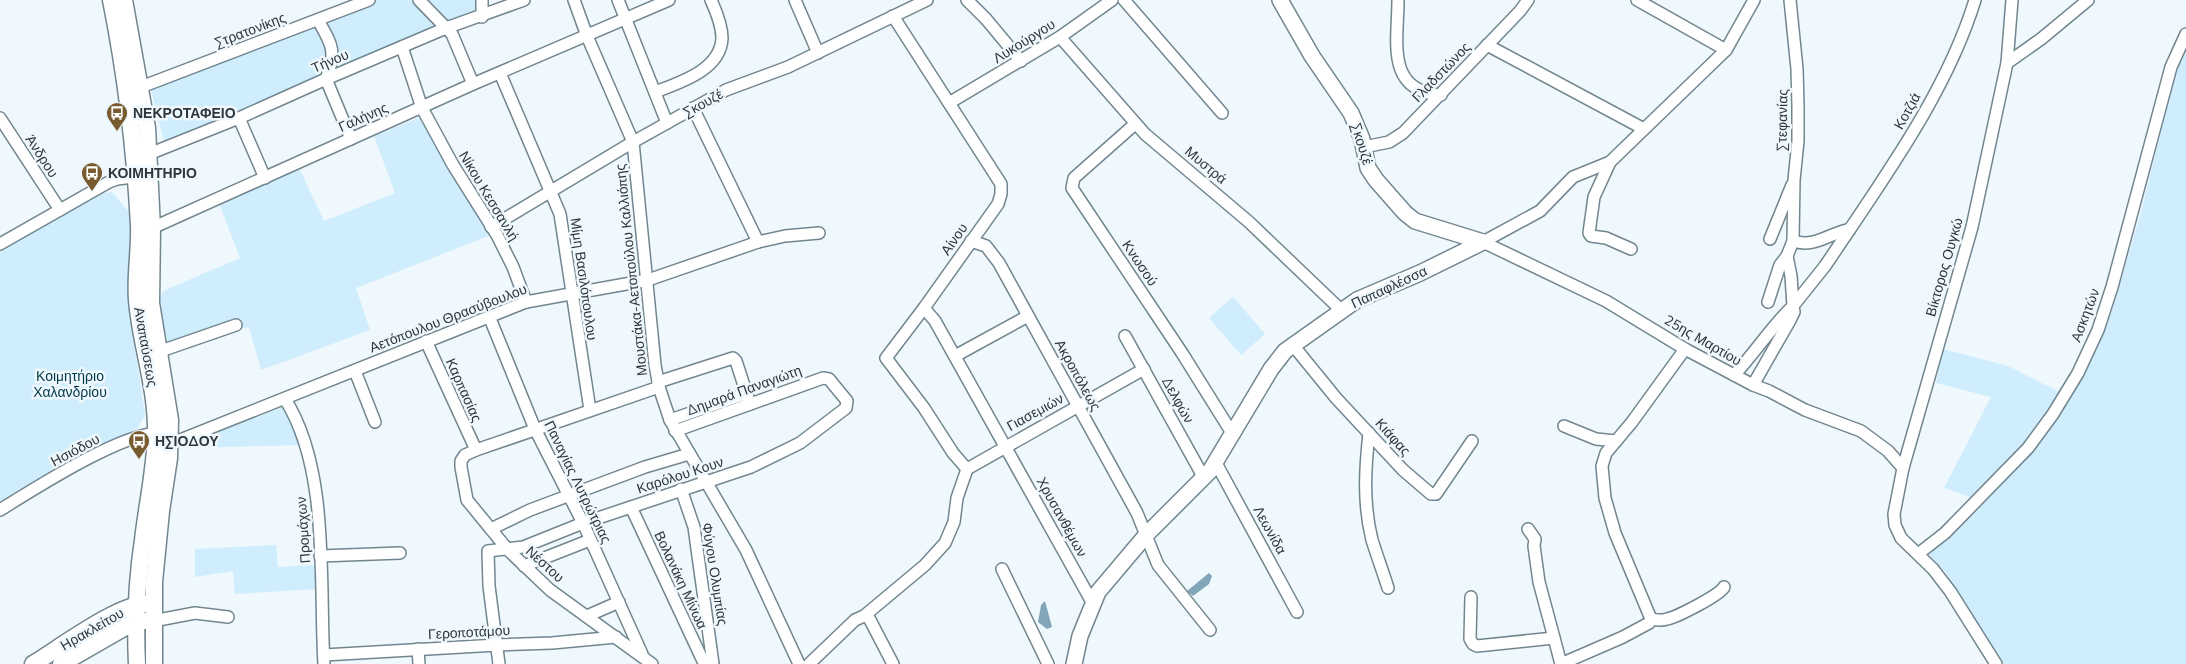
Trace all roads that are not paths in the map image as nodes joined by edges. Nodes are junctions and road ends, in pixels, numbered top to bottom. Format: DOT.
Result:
graph roads {
  1 [pos="369,0"];
  2 [pos="419,0"];
  3 [pos="482,0"];
  4 [pos="524,0"];
  5 [pos="574,0"];
  6 [pos="618,0"];
  7 [pos="669,0"];
  8 [pos="711,0"];
  9 [pos="795,0"];
  10 [pos="927,0"];
  11 [pos="967,0"];
  12 [pos="1112,0"];
  13 [pos="1124,0"];
  14 [pos="1280,0"];
  15 [pos="1398,0"];
  16 [pos="1528,0"];
  17 [pos="1637,0"];
  18 [pos="1754,0"];
  19 [pos="1790,0"];
  20 [pos="1975,0"];
  21 [pos="2012,0"];
  22 [pos="2088,0"];
  23 [pos="117,1"];
  24 [pos="500,5"];
  25 [pos="893,16"];
  26 [pos="482,17"];
  27 [pos="318,20"];
  28 [pos="626,20"];
  29 [pos="446,28"];
  30 [pos="2186,34"];
  31 [pos="587,36"];
  32 [pos="1060,37"];
  33 [pos="1487,45"];
  34 [pos="402,47"];
  35 [pos="1726,50"];
  36 [pos="818,53"];
  37 [pos="1021,61"];
  38 [pos="2007,63"];
  39 [pos="500,73"];
  40 [pos="326,79"];
  41 [pos="473,84"];
  42 [pos="141,87"];
  43 [pos="655,92"];
  44 [pos="1441,95"];
  45 [pos="949,103"];
  46 [pos="422,108"];
  47 [pos="693,108"];
  48 [pos="1222,113"];
  49 [pos="0,118"];
  50 [pos="239,118"];
  51 [pos="667,123"];
  52 [pos="1135,124"];
  53 [pos="1644,129"];
  54 [pos="351,139"];
  55 [pos="633,142"];
  56 [pos="1364,147"];
  57 [pos="149,154"];
  58 [pos="1610,162"];
  59 [pos="143,176"];
  60 [pos="265,178"];
  61 [pos="1794,180"];
  62 [pos="551,192"];
  63 [pos="60,210"];
  64 [pos="491,227"];
  65 [pos="152,228"];
  66 [pos="1850,230"];
  67 [pos="819,233"];
  68 [pos="1770,239"];
  69 [pos="972,241"];
  70 [pos="1793,241"];
  71 [pos="758,242"];
  72 [pos="1483,242"];
  73 [pos="0,244"];
  74 [pos="1631,249"];
  75 [pos="1787,256"];
  76 [pos="648,280"];
  77 [pos="571,293"];
  78 [pos="526,302"];
  79 [pos="1768,302"];
  80 [pos="1793,306"];
  81 [pos="924,308"];
  82 [pos="1341,310"];
  83 [pos="489,316"];
  84 [pos="1028,316"];
  85 [pos="236,325"];
  86 [pos="1125,336"];
  87 [pos="426,342"];
  88 [pos="1292,344"];
  89 [pos="1685,349"];
  90 [pos="158,352"];
  91 [pos="955,356"];
  92 [pos="1144,369"];
  93 [pos="355,371"];
  94 [pos="1734,375"];
  95 [pos="659,385"];
  96 [pos="1753,385"];
  97 [pos="285,399"];
  98 [pos="748,399"];
  99 [pos="848,404"];
  100 [pos="1077,406"];
  101 [pos="590,410"];
  102 [pos="375,422"];
  103 [pos="673,425"];
  104 [pos="1564,426"];
  105 [pos="535,429"];
  106 [pos="1232,433"];
  107 [pos="1370,433"];
  108 [pos="163,438"];
  109 [pos="1616,441"];
  110 [pos="1472,442"];
  111 [pos="1006,445"];
  112 [pos="476,450"];
  113 [pos="689,454"];
  114 [pos="1216,463"];
  115 [pos="967,468"];
  116 [pos="1903,468"];
  117 [pos="1204,478"];
  118 [pos="705,483"];
  119 [pos="681,489"];
  120 [pos="570,496"];
  121 [pos="631,507"];
  122 [pos="0,510"];
  123 [pos="583,523"];
  124 [pos="491,529"];
  125 [pos="1528,529"];
  126 [pos="1147,534"];
  127 [pos="590,540"];
  128 [pos="508,550"];
  129 [pos="400,553"];
  130 [pos="1918,554"];
  131 [pos="320,556"];
  132 [pos="524,566"];
  133 [pos="1002,569"];
  134 [pos="1724,587"];
  135 [pos="1388,588"];
  136 [pos="1470,597"];
  137 [pos="619,602"];
  138 [pos="1092,602"];
  139 [pos="1297,612"];
  140 [pos="145,613"];
  141 [pos="587,616"];
  142 [pos="864,616"];
  143 [pos="228,617"];
  144 [pos="1651,619"];
  145 [pos="1210,630"];
  146 [pos="616,637"];
  147 [pos="1554,638"];
  148 [pos="497,644"];
  149 [pos="418,649"];
  150 [pos="324,660"];
  151 [pos="648,661"];
  152 [pos="705,663"];
  153 [pos="801,663"];
  154 [pos="33,664"];
  155 [pos="61,664"];
  156 [pos="137,664"];
  157 [pos="154,664"];
  158 [pos="419,664"];
  159 [pos="499,664"];
  160 [pos="893,664"];
  161 [pos="1048,664"];
  162 [pos="1074,664"];
  163 [pos="1561,664"];
  164 [pos="1996,664"];
  1 -- 27 [label="street, Στρατονίκης"];
  2 -- 29 [label="street"];
  3 -- 26 [label="street"];
  4 -- 24 [label="street, Τήνου"];
  5 -- 31 [label="street, Μουστάκα-Αετοπούλου Καλλιόπης"];
  6 -- 28 [label="street"];
  7 -- 28 [label="street, Γαλήνης"];
  8 -- 43 [label="street"];
  9 -- 36 [label="street"];
  10 -- 25 [label="street, Σκουζέ"];
  11 -- 37 [label="street"];
  12 -- 32 [label="street, Λυκούργου"];
  13 -- 48 [label="street"];
  14 -- 56 [label="street, Σκουζέ"];
  15 -- 44 [label="street"];
  16 -- 33 [label="street, Γλαδστώνος"];
  17 -- 35 [label="street"];
  18 -- 35 [label="street, Παπαφλέσσα"];
  19 -- 61 [label="street, Στεφανίας"];
  20 -- 66 [label="street, Κοτζιά"];
  21 -- 38 [label="street, Βίκτορος Ουγκώ"];
  22 -- 38 [label="street"];
  23 -- 42 [label="main road, Αναπαύσεως"];
  23 -- 59 [label="main road, Αναπαύσεως"];
  24 -- 26 [label="street, Τήνου"];
  25 -- 36 [label="street, Σκουζέ"];
  25 -- 45 [label="street, Αίνου"];
  26 -- 29 [label="street, Τήνου"];
  27 -- 40 [label="street"];
  27 -- 42 [label="street, Στρατονίκης"];
  28 -- 31 [label="street, Γαλήνης"];
  28 -- 43 [label="street"];
  29 -- 34 [label="street, Τήνου"];
  29 -- 41 [label="street"];
  30 -- 130 [label="street, Ασκητών"];
  31 -- 39 [label="street, Γαλήνης"];
  31 -- 55 [label="street, Μουστάκα-Αετοπούλου Καλλιόπης"];
  32 -- 37 [label="street, Λυκούργου"];
  32 -- 52 [label="street, Μυστρά"];
  33 -- 44 [label="street, Γλαδστώνος"];
  33 -- 53 [label="street"];
  34 -- 40 [label="street, Τήνου"];
  34 -- 46 [label="street, Νίκου Κεσσανλή"];
  35 -- 53 [label="street, Παπαφλέσσα"];
  36 -- 47 [label="street, Σκουζέ"];
  37 -- 45 [label="street, Λυκούργου"];
  38 -- 116 [label="street, Βίκτορος Ουγκώ"];
  39 -- 41 [label="street, Γαλήνης"];
  39 -- 62 [label="street, Μίμη Βασιλόπουλου"];
  40 -- 50 [label="street, Τήνου"];
  40 -- 54 [label="street"];
  41 -- 46 [label="street, Γαλήνης"];
  42 -- 57 [label="main road, Αναπαύσεως"];
  43 -- 51 [label="street"];
  44 -- 56 [label="street, Γλαδστώνος"];
  45 -- 69 [label="street, Αίνου"];
  46 -- 54 [label="street, Γαλήνης"];
  46 -- 64 [label="street, Νίκου Κεσσανλή"];
  47 -- 51 [label="street, Σκουζέ"];
  47 -- 71 [label="street"];
  49 -- 63 [label="street, Άνδρου"];
  50 -- 57 [label="street, Τήνου"];
  50 -- 60 [label="street"];
  51 -- 55 [label="street, Σκουζέ"];
  52 -- 82 [label="street, Μυστρά"];
  52 -- 106 [label="street, Κνωσού"];
  53 -- 58 [label="street, Παπαφλέσσα"];
  54 -- 60 [label="street, Γαλήνης"];
  55 -- 62 [label="street, Σκουζέ"];
  55 -- 76 [label="street, Μουστάκα-Αετοπούλου Καλλιόπης"];
  56 -- 72 [label="street, Σκουζέ"];
  57 -- 59 [label="main road, Αναπαύσεως"];
  58 -- 72 [label="street, Παπαφλέσσα"];
  58 -- 74 [label="street"];
  59 -- 63 [label="street"];
  59 -- 65 [label="main road, Αναπαύσεως"];
  59 -- 108 [label="main road, Αναπαύσεως"];
  60 -- 65 [label="street, Γαλήνης"];
  61 -- 68 [label="street"];
  61 -- 70 [label="street, Στεφανίας"];
  62 -- 64 [label="street, Σκουζέ"];
  62 -- 77 [label="street, Μίμη Βασιλόπουλου"];
  63 -- 73 [label="street"];
  64 -- 78 [label="street, Νίκου Κεσσανλή"];
  65 -- 90 [label="main road, Αναπαύσεως"];
  66 -- 70 [label="street"];
  66 -- 80 [label="street, Κοτζιά"];
  67 -- 71 [label="street, Αετόπουλου Θρασύβουλου"];
  69 -- 81 [label="street, Αίνου"];
  69 -- 84 [label="street, Ακροπόλεως"];
  70 -- 75 [label="street"];
  71 -- 76 [label="street, Αετόπουλου Θρασύβουλου"];
  72 -- 82 [label="street, Παπαφλέσσα"];
  72 -- 89 [label="street, 25ης Μαρτίου"];
  75 -- 79 [label="street"];
  75 -- 80 [label="street"];
  76 -- 77 [label="street, Αετόπουλου Θρασύβουλου"];
  76 -- 95 [label="street, Μουστάκα-Αετοπούλου Καλλιόπης"];
  77 -- 78 [label="street, Αετόπουλου Θρασύβουλου"];
  77 -- 101 [label="street, Μίμη Βασιλόπουλου"];
  78 -- 83 [label="street, Αετόπουλου Θρασύβουλου"];
  80 -- 94 [label="street"];
  80 -- 96 [label="street, Κοτζιά"];
  81 -- 91 [label="street, Χρυσανθέμων"];
  81 -- 115 [label="street, Αίνου"];
  82 -- 88 [label="street, Παπαφλέσσα"];
  83 -- 87 [label="street, Αετόπουλου Θρασύβουλου"];
  83 -- 105 [label="street, Παναγίας Λυτρώτριας"];
  84 -- 91 [label="street"];
  84 -- 100 [label="street, Ακροπόλεως"];
  85 -- 90 [label="street"];
  86 -- 92 [label="street, Δελφών"];
  87 -- 93 [label="street, Αετόπουλου Θρασύβουλου"];
  87 -- 112 [label="street, Καρπασίας"];
  88 -- 106 [label="street, Παπαφλέσσα"];
  88 -- 107 [label="street, Κιάφας"];
  89 -- 94 [label="street, 25ης Μαρτίου"];
  89 -- 109 [label="street"];
  90 -- 108 [label="main road, Αναπαύσεως"];
  91 -- 111 [label="street, Χρυσανθέμων"];
  92 -- 100 [label="street, Γιασεμιών"];
  92 -- 117 [label="street, Δελφών"];
  93 -- 97 [label="street, Αετόπουλου Θρασύβουλου"];
  93 -- 102 [label="street"];
  94 -- 96 [label="street, 25ης Μαρτίου"];
  95 -- 98 [label="street"];
  95 -- 101 [label="street"];
  95 -- 103 [label="street, Μουστάκα-Αετοπούλου Καλλιόπης"];
  96 -- 116 [label="street, 25ης Μαρτίου"];
  97 -- 108 [label="street, Αετόπουλου Θρασύβουλου"];
  97 -- 131 [label="street, Προμάχων"];
  98 -- 99 [label="street, Δημαρά Παναγιώτη"];
  98 -- 103 [label="street, Δημαρά Παναγιώτη"];
  99 -- 118 [label="street, Καρόλου Κουν"];
  100 -- 111 [label="street, Γιασεμιών"];
  100 -- 126 [label="street, Ακροπόλεως"];
  101 -- 105 [label="street"];
  103 -- 113 [label="street, Μουστάκα-Αετοπούλου Καλλιόπης"];
  104 -- 109 [label="street"];
  105 -- 112 [label="street"];
  105 -- 120 [label="street, Παναγίας Λυτρώτριας"];
  106 -- 114 [label="street, Παπαφλέσσα"];
  107 -- 110 [label="street, Κιάφας"];
  107 -- 135 [label="street"];
  108 -- 122 [label="street, Ησιόδου"];
  108 -- 140 [label="main road, Αναπαύσεως"];
  109 -- 144 [label="street"];
  111 -- 115 [label="street, Γιασεμιών"];
  111 -- 138 [label="street, Χρυσανθέμων"];
  112 -- 124 [label="street, Νέστου"];
  113 -- 118 [label="street, Μουστάκα-Αετοπούλου Καλλιόπης"];
  113 -- 120 [label="street"];
  114 -- 117 [label="street, Παπαφλέσσα"];
  114 -- 139 [label="street, Λεωνίδα"];
  115 -- 142 [label="street"];
  116 -- 130 [label="street, Βίκτορος Ουγκώ"];
  117 -- 126 [label="street, Παπαφλέσσα"];
  118 -- 119 [label="street, Καρόλου Κουν"];
  118 -- 153 [label="street, Μουστάκα-Αετοπούλου Καλλιόπης"];
  119 -- 121 [label="street, Καρόλου Κουν"];
  119 -- 152 [label="street, Φύγου Ολυμπίας"];
  120 -- 123 [label="street, Παναγίας Λυτρώτριας"];
  120 -- 124 [label="street"];
  121 -- 123 [label="street, Καρόλου Κουν"];
  121 -- 152 [label="street, Βολανάκη Μίνωα"];
  123 -- 127 [label="street, Παναγίας Λυτρώτριας"];
  123 -- 128 [label="street, Καρόλου Κουν"];
  124 -- 128 [label="street, Νέστου"];
  125 -- 147 [label="street"];
  126 -- 138 [label="street, Παπαφλέσσα"];
  126 -- 145 [label="street, Ακροπόλεως"];
  127 -- 132 [label="street"];
  127 -- 137 [label="street, Παναγίας Λυτρώτριας"];
  128 -- 132 [label="street, Νέστου"];
  128 -- 148 [label="street, Καρόλου Κουν"];
  129 -- 131 [label="street"];
  130 -- 164 [label="street"];
  131 -- 150 [label="street, Προμάχων"];
  132 -- 141 [label="street, Νέστου"];
  133 -- 161 [label="street"];
  134 -- 144 [label="street"];
  136 -- 147 [label="street"];
  137 -- 141 [label="street"];
  137 -- 151 [label="street, Παναγίας Λυτρώτριας"];
  138 -- 162 [label="street, Παπαφλέσσα"];
  140 -- 143 [label="street"];
  140 -- 154 [label="main road, Ηρακλείτου"];
  140 -- 155 [label="main road, Ηρακλείτου"];
  140 -- 156 [label="main road, Αναπαύσεως"];
  140 -- 157 [label="main road, Αναπαύσεως"];
  141 -- 146 [label="street, Νέστου"];
  142 -- 153 [label="street"];
  142 -- 160 [label="street"];
  144 -- 163 [label="street"];
  146 -- 148 [label="street, Γεροποτάμου"];
  146 -- 151 [label="street, Νέστου"];
  147 -- 163 [label="street"];
  148 -- 149 [label="street, Γεροποτάμου"];
  148 -- 159 [label="street"];
  149 -- 150 [label="street, Γεροποτάμου"];
  149 -- 158 [label="street"];
}
